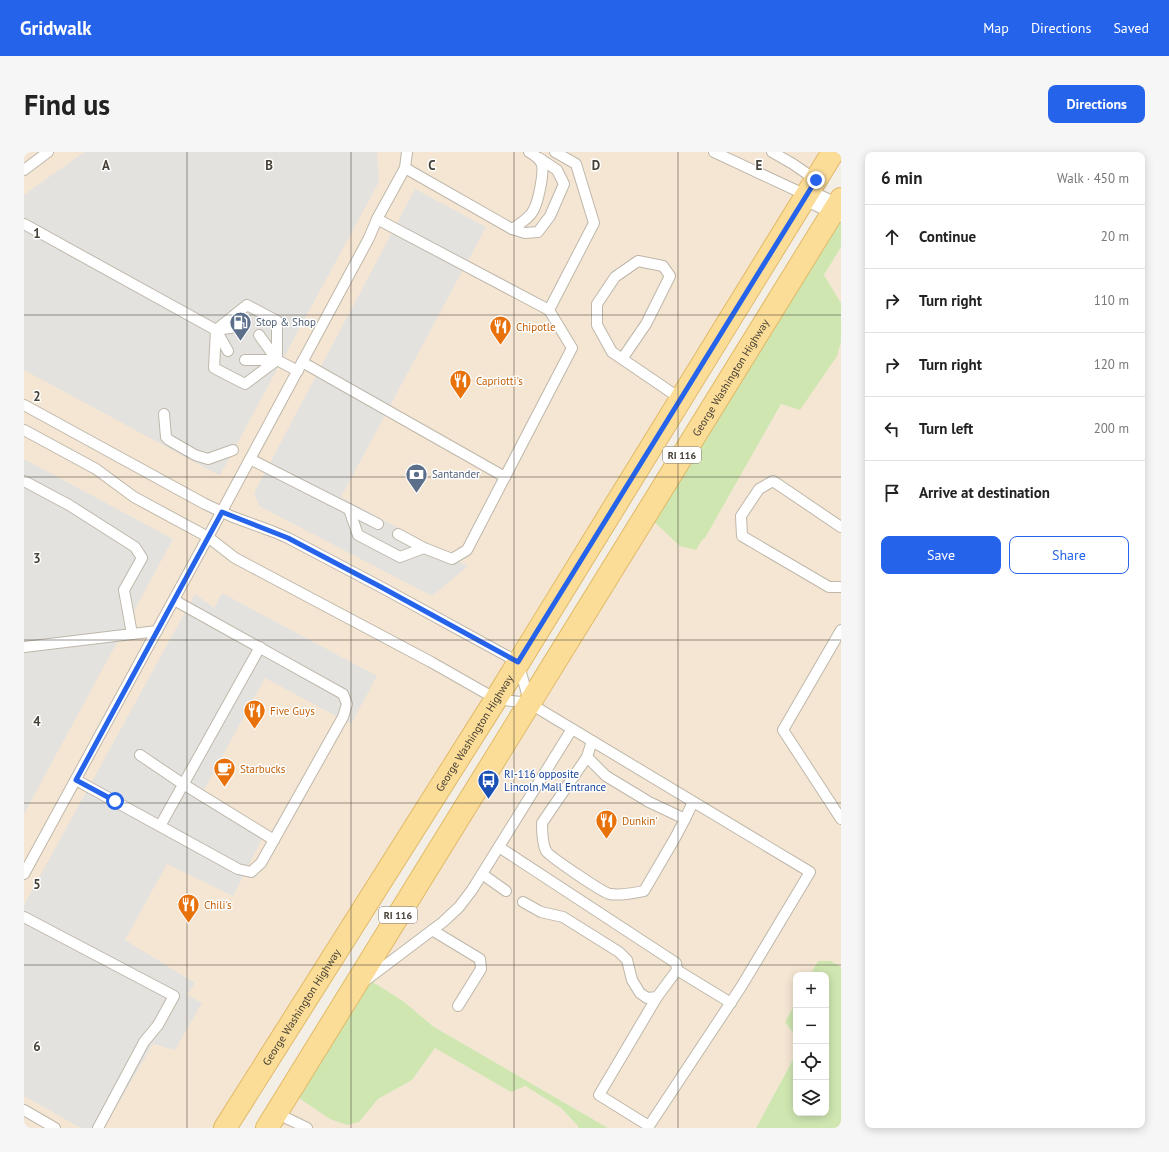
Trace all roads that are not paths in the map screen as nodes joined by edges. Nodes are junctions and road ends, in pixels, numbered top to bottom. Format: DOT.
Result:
graph roads {
  1 [pos="48,152"];
  2 [pos="407,152"];
  3 [pos="555,152"];
  4 [pos="714,152"];
  5 [pos="772,152"];
  6 [pos="834,152"];
  7 [pos="533,154"];
  8 [pos="405,168"];
  9 [pos="24,170"];
  10 [pos="811,187"];
  11 [pos="839,206"];
  12 [pos="378,219"];
  13 [pos="24,224"];
  14 [pos="512,229"];
  15 [pos="549,310"];
  16 [pos="243,326"];
  17 [pos="216,330"];
  18 [pos="259,335"];
  19 [pos="228,351"];
  20 [pos="622,359"];
  21 [pos="245,360"];
  22 [pos="277,360"];
  23 [pos="300,366"];
  24 [pos="681,398"];
  25 [pos="24,405"];
  26 [pos="164,414"];
  27 [pos="24,430"];
  28 [pos="233,450"];
  29 [pos="250,459"];
  30 [pos="505,476"];
  31 [pos="24,481"];
  32 [pos="349,509"];
  33 [pos="222,512"];
  34 [pos="378,524"];
  35 [pos="841,527"];
  36 [pos="398,534"];
  37 [pos="208,537"];
  38 [pos="424,548"];
  39 [pos="841,587"];
  40 [pos="174,600"];
  41 [pos="841,630"];
  42 [pos="157,631"];
  43 [pos="132,634"];
  44 [pos="24,647"];
  45 [pos="260,647"];
  46 [pos="518,662"];
  47 [pos="496,699"];
  48 [pos="530,703"];
  49 [pos="572,729"];
  50 [pos="592,741"];
  51 [pos="140,755"];
  52 [pos="587,757"];
  53 [pos="76,780"];
  54 [pos="183,784"];
  55 [pos="693,802"];
  56 [pos="684,819"];
  57 [pos="841,819"];
  58 [pos="160,826"];
  59 [pos="274,840"];
  60 [pos="499,847"];
  61 [pos="24,874"];
  62 [pos="482,874"];
  63 [pos="506,891"];
  64 [pos="523,902"];
  65 [pos="24,917"];
  66 [pos="432,930"];
  67 [pos="677,970"];
  68 [pos="350,992"];
  69 [pos="657,997"];
  70 [pos="731,1003"];
  71 [pos="458,1006"];
  72 [pos="24,1110"];
  73 [pos="271,1120"];
  74 [pos="55,1128"];
  75 [pos="98,1128"];
  76 [pos="225,1128"];
  77 [pos="307,1128"];
  1 -- 9 [label="lane"];
  2 -- 8 [label="lane"];
  3 -- 15 [label="lane"];
  4 -- 10 [label="lane"];
  5 -- 10 [label="lane"];
  6 -- 10 [label="main road, George Washington Highway / RI 116"];
  7 -- 14 [label="lane"];
  7 -- 14 [label="lane"];
  8 -- 12 [label="lane"];
  8 -- 14 [label="lane"];
  10 -- 11 [label="street"];
  10 -- 24 [label="main road, George Washington Highway / RI 116"];
  11 -- 48 [label="main road, George Washington Highway / RI 116"];
  12 -- 15 [label="lane"];
  12 -- 23 [label="lane"];
  13 -- 17 [label="lane"];
  15 -- 30 [label="lane"];
  16 -- 17 [label="lane"];
  17 -- 19 [label="lane"];
  17 -- 22 [label="lane"];
  17 -- 22 [label="lane"];
  18 -- 22 [label="lane"];
  20 -- 20 [label="lane"];
  20 -- 24 [label="lane"];
  21 -- 22 [label="lane"];
  22 -- 23 [label="lane"];
  23 -- 29 [label="lane"];
  23 -- 30 [label="lane"];
  24 -- 46 [label="main road, George Washington Highway / RI 116"];
  25 -- 33 [label="lane"];
  26 -- 28 [label="lane"];
  27 -- 37 [label="lane"];
  29 -- 32 [label="lane"];
  29 -- 33 [label="lane"];
  30 -- 38 [label="lane"];
  31 -- 43 [label="lane"];
  32 -- 34 [label="lane"];
  32 -- 38 [label="lane"];
  33 -- 37 [label="lane"];
  33 -- 46 [label="lane"];
  35 -- 39 [label="lane"];
  36 -- 38 [label="lane"];
  37 -- 40 [label="lane"];
  37 -- 47 [label="lane"];
  40 -- 42 [label="lane"];
  40 -- 45 [label="lane"];
  41 -- 57 [label="lane"];
  42 -- 43 [label="lane"];
  42 -- 53 [label="lane"];
  43 -- 44 [label="lane"];
  45 -- 54 [label="lane"];
  45 -- 59 [label="lane"];
  46 -- 47 [label="main road, George Washington Highway / RI 116"];
  46 -- 48 [label="lane"];
  47 -- 48 [label="lane"];
  47 -- 76 [label="main road, George Washington Highway / RI 116"];
  48 -- 49 [label="lane"];
  48 -- 68 [label="main road, George Washington Highway / RI 116"];
  49 -- 50 [label="lane"];
  49 -- 60 [label="lane"];
  50 -- 52 [label="lane"];
  50 -- 55 [label="lane"];
  51 -- 54 [label="lane"];
  52 -- 56 [label="lane"];
  52 -- 56 [label="lane"];
  53 -- 58 [label="lane"];
  53 -- 61 [label="lane"];
  54 -- 58 [label="lane"];
  54 -- 59 [label="lane"];
  55 -- 56 [label="lane"];
  55 -- 70 [label="lane"];
  58 -- 59 [label="lane"];
  60 -- 62 [label="lane"];
  60 -- 67 [label="lane"];
  62 -- 63 [label="lane"];
  62 -- 66 [label="lane"];
  64 -- 69 [label="lane"];
  65 -- 75 [label="lane"];
  66 -- 68 [label="lane"];
  66 -- 71 [label="lane"];
  67 -- 69 [label="lane"];
  67 -- 70 [label="lane"];
  68 -- 73 [label="main road, George Washington Highway / RI 116"];
  69 -- 70 [label="lane"];
  72 -- 74 [label="lane"];
  73 -- 77 [label="lane"];
}
